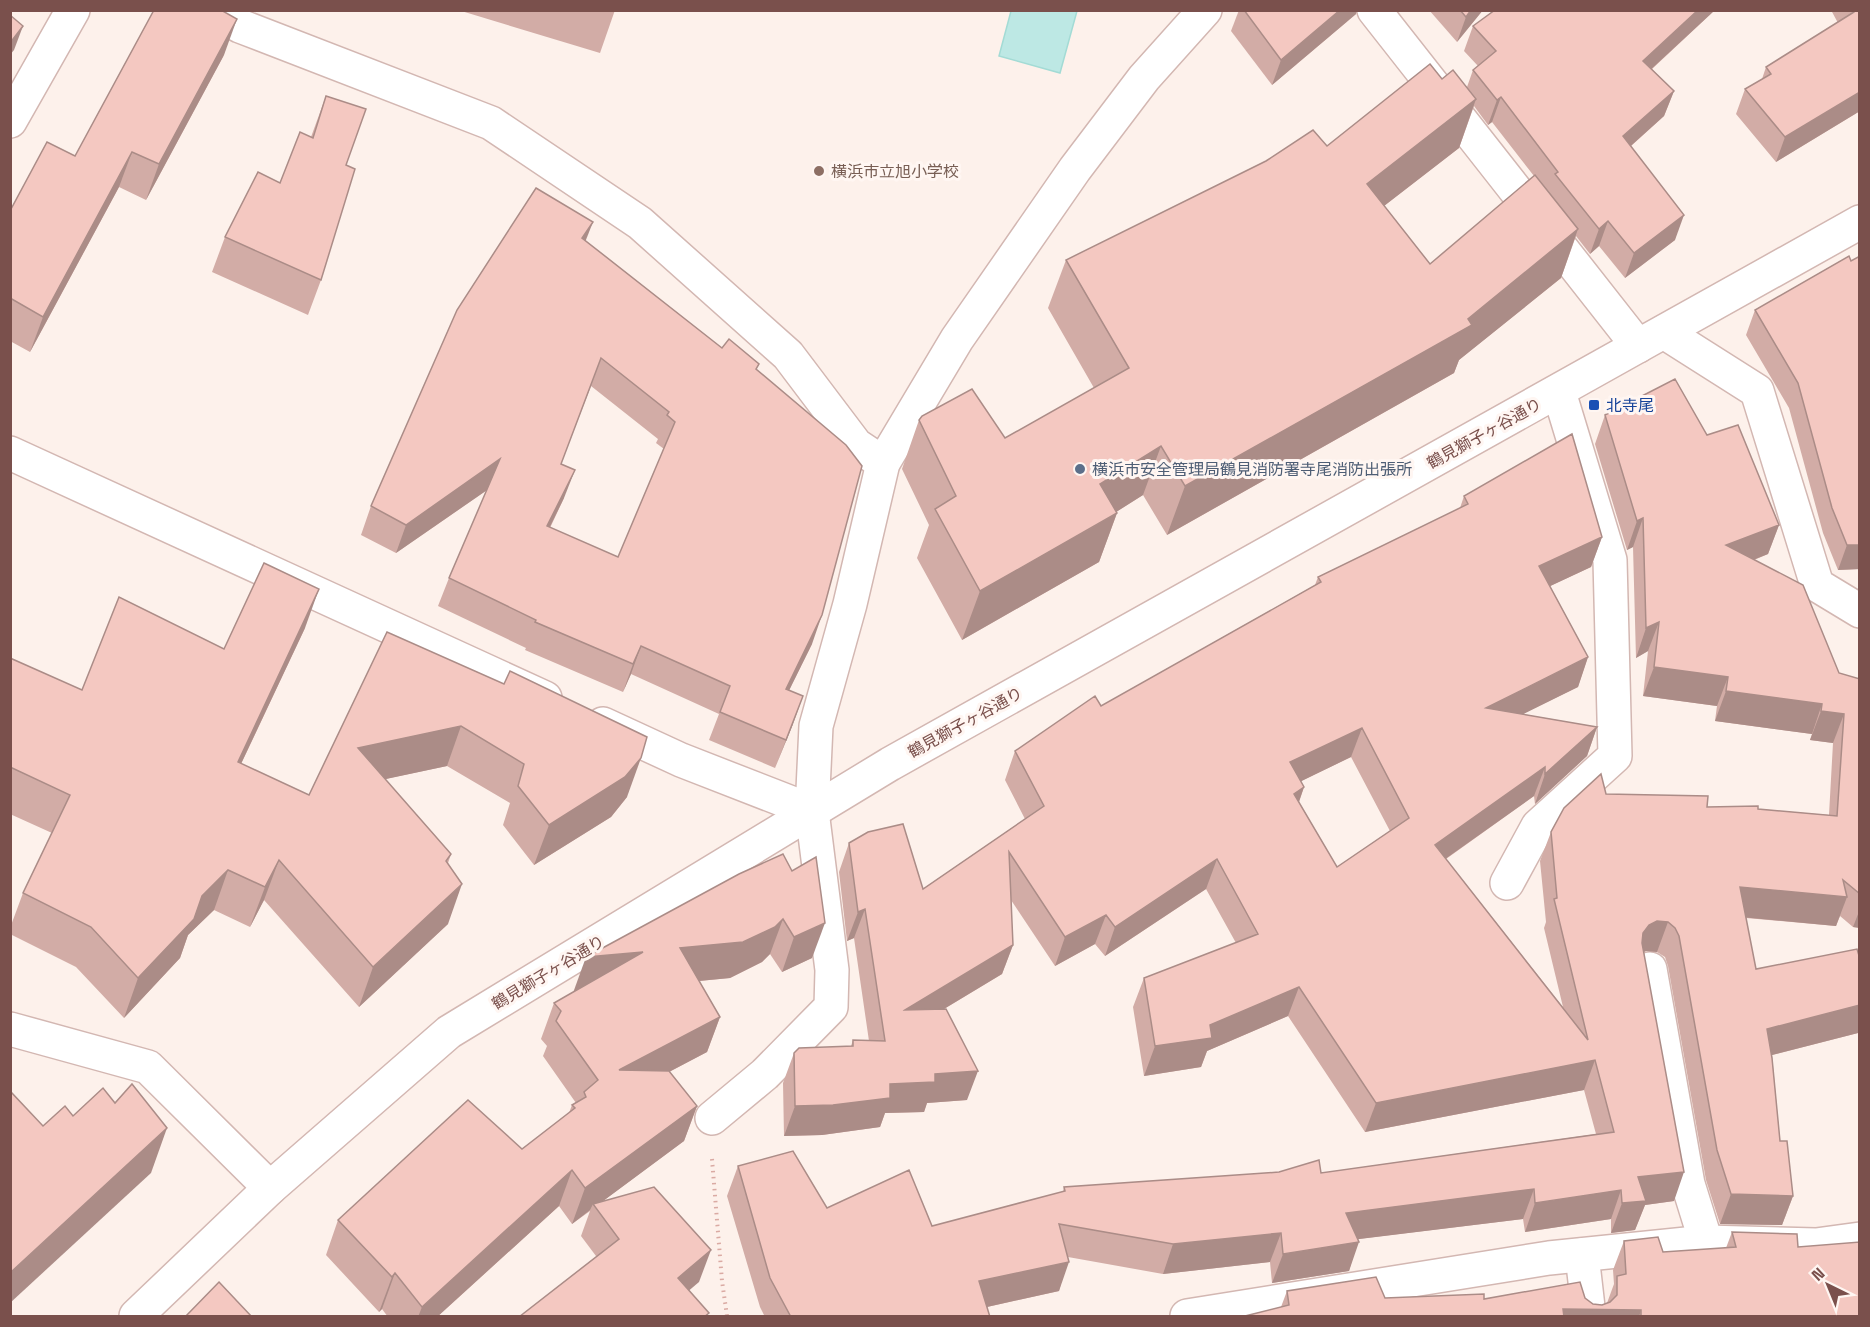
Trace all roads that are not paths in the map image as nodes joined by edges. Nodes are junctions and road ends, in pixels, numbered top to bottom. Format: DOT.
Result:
graph roads {
  1 [pos="73,10"];
  2 [pos="210,10"];
  3 [pos="1205,10"];
  4 [pos="1374,10"];
  5 [pos="10,120"];
  6 [pos="1860,222"];
  7 [pos="1651,339"];
  8 [pos="1558,392"];
  9 [pos="10,453"];
  10 [pos="883,463"];
  11 [pos="1860,611"];
  12 [pos="812,812"];
  13 [pos="1506,884"];
  14 [pos="1650,969"];
  15 [pos="10,1029"];
  16 [pos="712,1118"];
  17 [pos="270,1188"];
  18 [pos="1860,1239"];
  19 [pos="1706,1242"];
  20 [pos="1582,1255"];
  21 [pos="136,1317"];
  22 [pos="1187,1317"];
  23 [pos="1589,1317"];
  1 -- 5 [label="street"];
  2 -- 10 [label="street"];
  3 -- 10 [label="street"];
  4 -- 7 [label="street"];
  6 -- 7 [label="street, 鶴見獅子ヶ谷通り"];
  7 -- 8 [label="street, 鶴見獅子ヶ谷通り"];
  7 -- 11 [label="street"];
  8 -- 12 [label="street, 鶴見獅子ヶ谷通り"];
  8 -- 13 [label="street"];
  9 -- 12 [label="street"];
  10 -- 12 [label="street"];
  12 -- 16 [label="street"];
  12 -- 17 [label="street, 鶴見獅子ヶ谷通り"];
  14 -- 19 [label="street"];
  15 -- 17 [label="street"];
  17 -- 21 [label="street, 鶴見獅子ヶ谷通り"];
  18 -- 19 [label="street"];
  19 -- 20 [label="street"];
  20 -- 22 [label="street"];
  20 -- 23 [label="street"];
}
